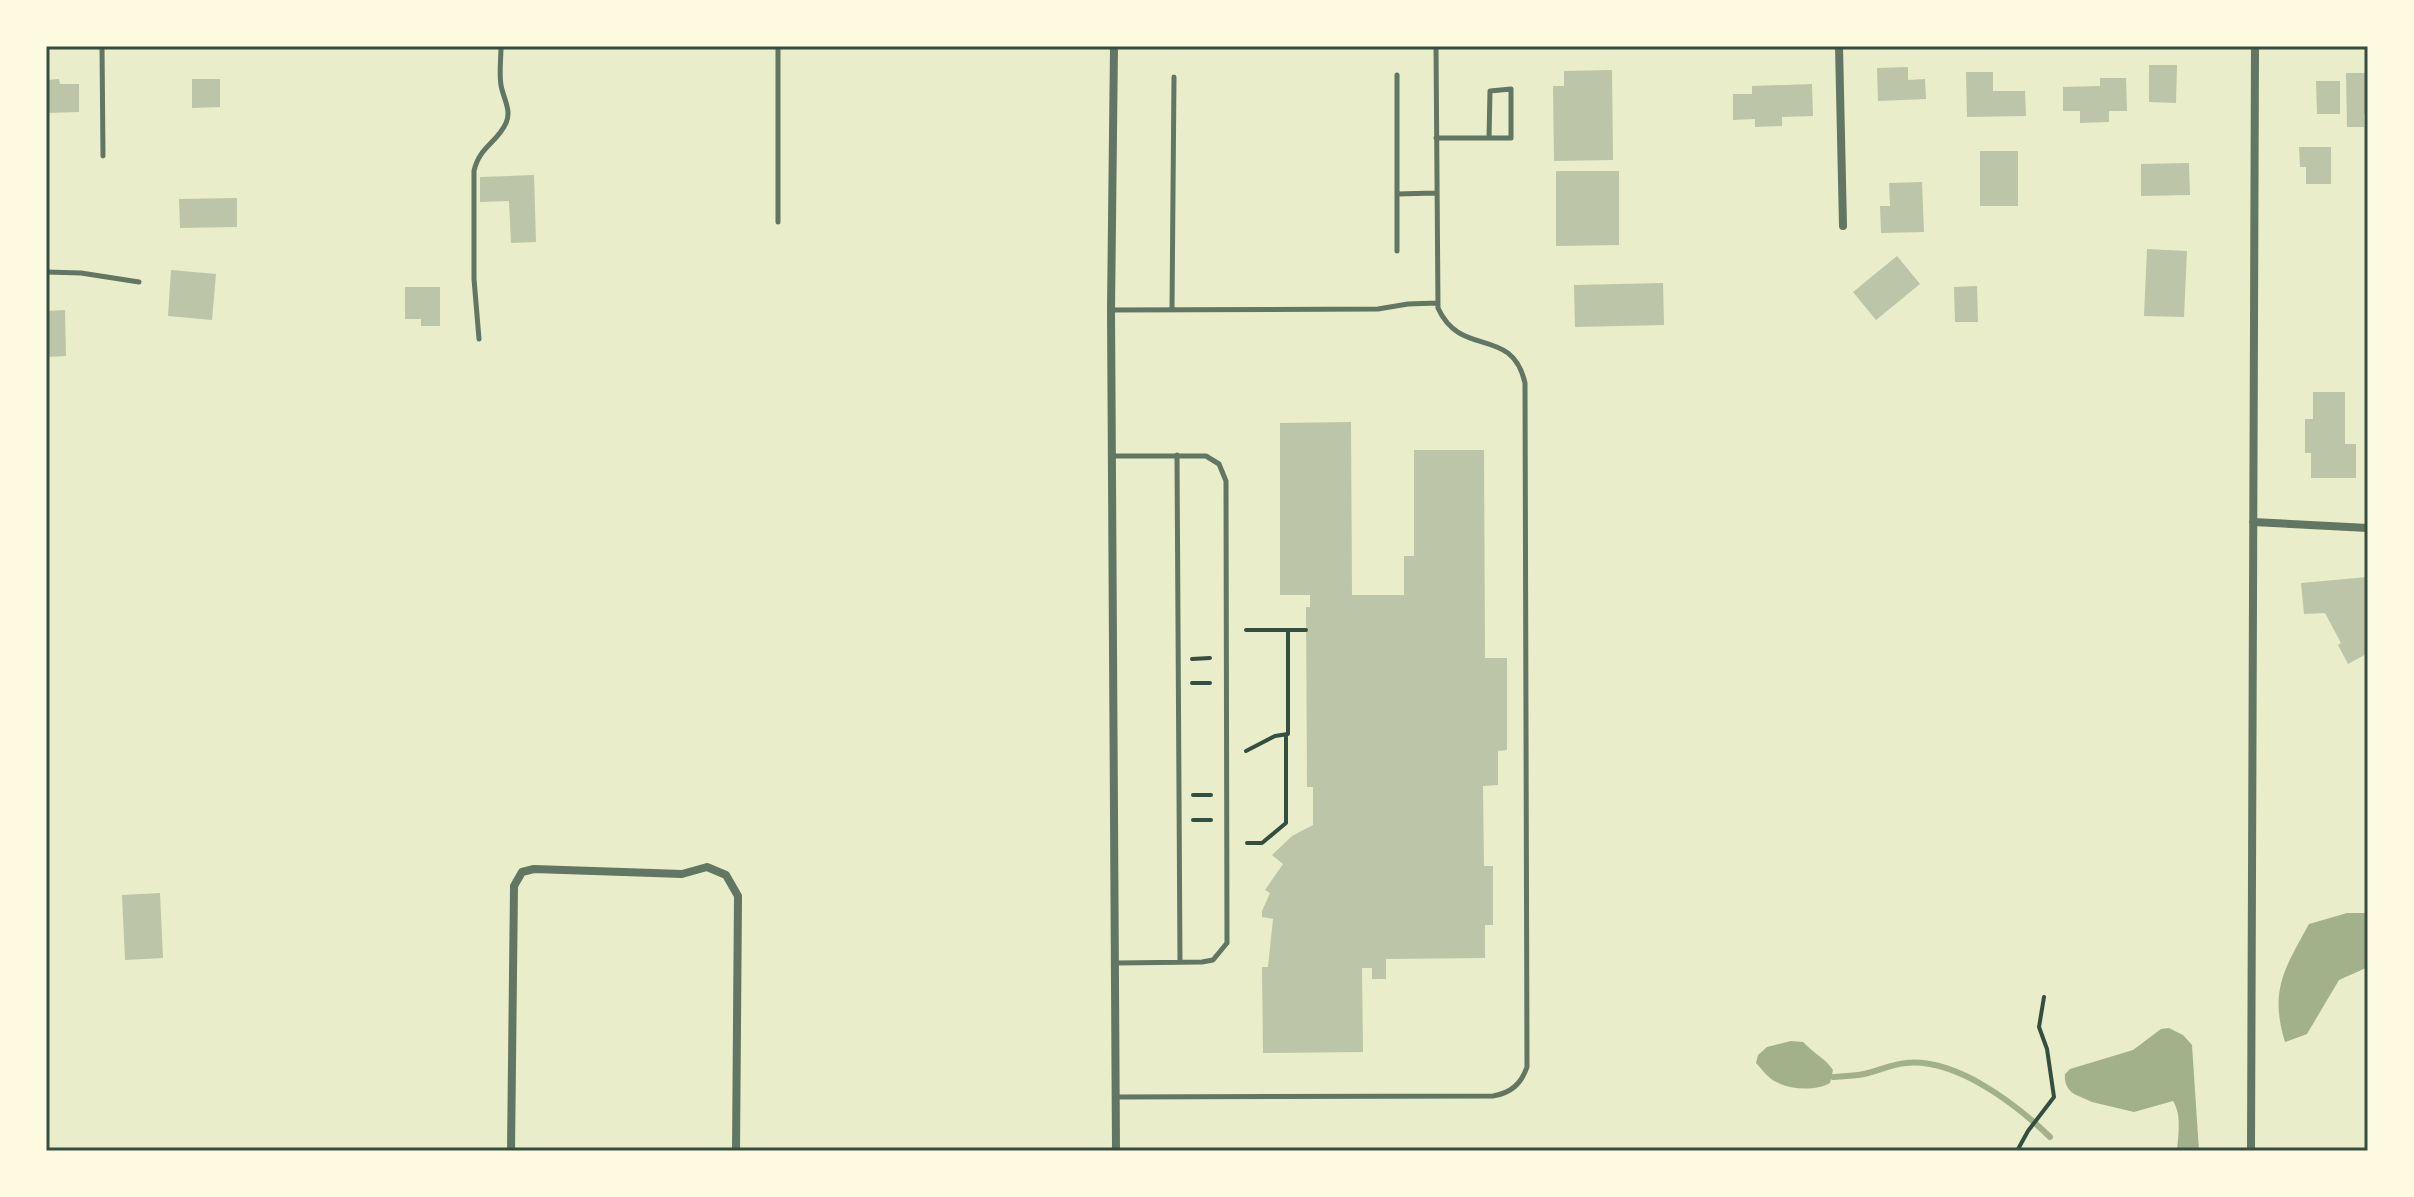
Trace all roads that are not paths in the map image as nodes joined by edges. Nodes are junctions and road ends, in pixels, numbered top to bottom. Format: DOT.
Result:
graph roads {
  1 [pos="102,46"];
  2 [pos="501,46"];
  3 [pos="778,46"];
  4 [pos="1114,46"];
  5 [pos="1436,46"];
  6 [pos="1839,46"];
  7 [pos="2255,46"];
  8 [pos="1397,75"];
  9 [pos="1174,77"];
  10 [pos="1436,138"];
  11 [pos="1489,138"];
  12 [pos="103,156"];
  13 [pos="1437,193"];
  14 [pos="1397,194"];
  15 [pos="778,222"];
  16 [pos="1843,226"];
  17 [pos="1397,251"];
  18 [pos="46,272"];
  19 [pos="139,282"];
  20 [pos="1437,303"];
  21 [pos="1172,309"];
  22 [pos="1111,310"];
  23 [pos="479,339"];
  24 [pos="1177,455"];
  25 [pos="1112,456"];
  26 [pos="2253,522"];
  27 [pos="2368,528"];
  28 [pos="1116,963"];
  29 [pos="1180,963"];
  30 [pos="1116,1097"];
  31 [pos="511,1151"];
  32 [pos="736,1151"];
  33 [pos="1116,1151"];
  34 [pos="2251,1151"];
  1 -- 12 [label="lane"];
  2 -- 23 [label="lane"];
  3 -- 15 [label="lane"];
  4 -- 22 [label="street"];
  5 -- 10 [label="lane"];
  6 -- 16 [label="street"];
  7 -- 26 [label="street"];
  8 -- 14 [label="lane"];
  9 -- 21 [label="lane"];
  10 -- 11 [label="lane"];
  10 -- 13 [label="lane"];
  11 -- 11 [label="lane"];
  13 -- 14 [label="lane"];
  13 -- 20 [label="lane"];
  14 -- 17 [label="lane"];
  18 -- 19 [label="lane"];
  20 -- 21 [label="lane"];
  20 -- 30 [label="lane"];
  21 -- 22 [label="lane"];
  22 -- 25 [label="street"];
  24 -- 25 [label="lane"];
  24 -- 29 [label="lane"];
  24 -- 29 [label="lane"];
  25 -- 28 [label="street"];
  26 -- 27 [label="street"];
  26 -- 34 [label="street"];
  28 -- 29 [label="lane"];
  28 -- 30 [label="street"];
  30 -- 33 [label="street"];
  31 -- 32 [label="street"];
}
